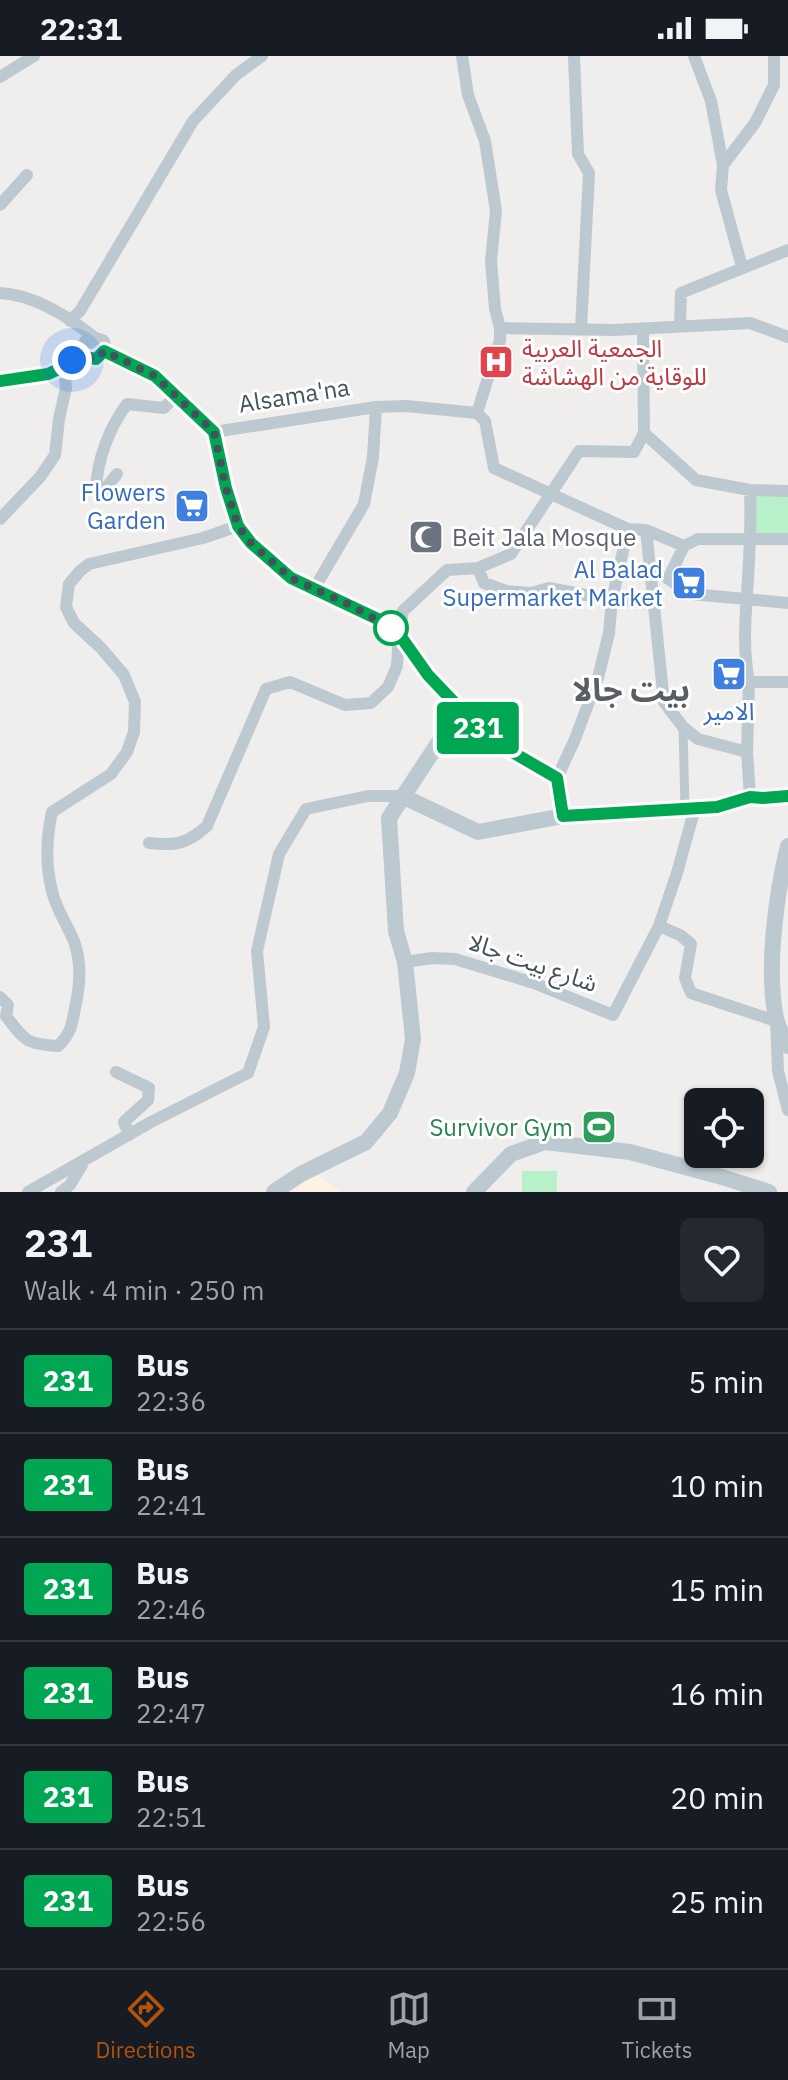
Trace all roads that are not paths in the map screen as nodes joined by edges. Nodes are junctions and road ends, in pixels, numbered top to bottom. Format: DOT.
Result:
graph roads {
  1 [pos="34,56"];
  2 [pos="262,56"];
  3 [pos="462,56"];
  4 [pos="574,56"];
  5 [pos="694,56"];
  6 [pos="774,56"];
  7 [pos="0,77"];
  8 [pos="723,165"];
  9 [pos="27,175"];
  10 [pos="0,205"];
  11 [pos="788,250"];
  12 [pos="742,267"];
  13 [pos="0,293"];
  14 [pos="680,326"];
  15 [pos="500,328"];
  16 [pos="643,328"];
  17 [pos="581,329"];
  18 [pos="788,337"];
  19 [pos="86,341"];
  20 [pos="66,366"];
  21 [pos="0,381"];
  22 [pos="176,395"];
  23 [pos="376,407"];
  24 [pos="477,413"];
  25 [pos="214,432"];
  26 [pos="644,433"];
  27 [pos="117,474"];
  28 [pos="750,490"];
  29 [pos="788,491"];
  30 [pos="551,492"];
  31 [pos="0,519"];
  32 [pos="238,526"];
  33 [pos="628,529"];
  34 [pos="646,530"];
  35 [pos="751,538"];
  36 [pos="788,539"];
  37 [pos="684,546"];
  38 [pos="478,568"];
  39 [pos="314,589"];
  40 [pos="612,600"];
  41 [pos="747,600"];
  42 [pos="654,603"];
  43 [pos="788,603"];
  44 [pos="399,634"];
  45 [pos="749,682"];
  46 [pos="788,682"];
  47 [pos="460,710"];
  48 [pos="683,727"];
  49 [pos="747,752"];
  50 [pos="557,778"];
  51 [pos="788,795"];
  52 [pos="402,796"];
  53 [pos="750,797"];
  54 [pos="690,808"];
  55 [pos="563,816"];
  56 [pos="149,843"];
  57 [pos="788,846"];
  58 [pos="659,926"];
  59 [pos="405,962"];
  60 [pos="0,997"];
  61 [pos="776,1021"];
  62 [pos="788,1046"];
  63 [pos="116,1072"];
  64 [pos="788,1110"];
  65 [pos="129,1135"];
  66 [pos="83,1162"];
  67 [pos="28,1192"];
  68 [pos="61,1192"];
  69 [pos="274,1192"];
  70 [pos="474,1192"];
  71 [pos="769,1192"];
  1 -- 7 [label="street"];
  2 -- 19 [label="street"];
  3 -- 15 [label="street"];
  4 -- 17 [label="street"];
  5 -- 8 [label="street"];
  6 -- 8 [label="street"];
  8 -- 12 [label="street"];
  9 -- 10 [label="street"];
  11 -- 12 [label="street"];
  12 -- 14 [label="street"];
  13 -- 19 [label="street"];
  14 -- 16 [label="street"];
  14 -- 18 [label="street"];
  15 -- 17 [label="street"];
  15 -- 24 [label="street"];
  16 -- 17 [label="street"];
  16 -- 26 [label="street"];
  19 -- 20 [label="street"];
  19 -- 20 [label="street"];
  19 -- 22 [label="street, Alsama'na"];
  20 -- 21 [label="street"];
  20 -- 31 [label="street"];
  22 -- 25 [label="street, Alsama'na"];
  22 -- 27 [label="street"];
  23 -- 24 [label="street"];
  23 -- 25 [label="street, Alsama'na"];
  23 -- 39 [label="street, Alsama'na"];
  24 -- 30 [label="street"];
  25 -- 32 [label="street, Alsama'na"];
  26 -- 28 [label="street"];
  26 -- 30 [label="street"];
  28 -- 29 [label="street"];
  28 -- 35 [label="street"];
  30 -- 33 [label="street"];
  30 -- 38 [label="street"];
  32 -- 39 [label="street"];
  32 -- 60 [label="street"];
  33 -- 34 [label="street"];
  33 -- 40 [label="street"];
  34 -- 37 [label="street"];
  34 -- 42 [label="street"];
  35 -- 36 [label="street"];
  35 -- 37 [label="street"];
  35 -- 41 [label="street"];
  37 -- 41 [label="street"];
  38 -- 40 [label="street"];
  38 -- 44 [label="street"];
  39 -- 44 [label="street"];
  40 -- 42 [label="street"];
  40 -- 50 [label="street"];
  41 -- 43 [label="street"];
  41 -- 45 [label="street"];
  42 -- 48 [label="street"];
  44 -- 47 [label="street"];
  44 -- 56 [label="street"];
  45 -- 46 [label="street"];
  45 -- 49 [label="street"];
  47 -- 50 [label="street"];
  47 -- 52 [label="street"];
  48 -- 49 [label="street"];
  48 -- 54 [label="street"];
  49 -- 53 [label="street"];
  50 -- 55 [label="street"];
  51 -- 53 [label="street"];
  52 -- 55 [label="street"];
  52 -- 59 [label="street"];
  52 -- 65 [label="street"];
  53 -- 54 [label="street"];
  54 -- 55 [label="street"];
  54 -- 58 [label="street, شارع بيت جالا"];
  57 -- 61 [label="street"];
  58 -- 59 [label="street, شارع بيت جالا"];
  58 -- 61 [label="street"];
  59 -- 69 [label="street"];
  61 -- 62 [label="street"];
  61 -- 64 [label="street"];
  63 -- 65 [label="street"];
  65 -- 66 [label="street"];
  66 -- 67 [label="street"];
  66 -- 68 [label="street"];
  70 -- 71 [label="street"];
}
